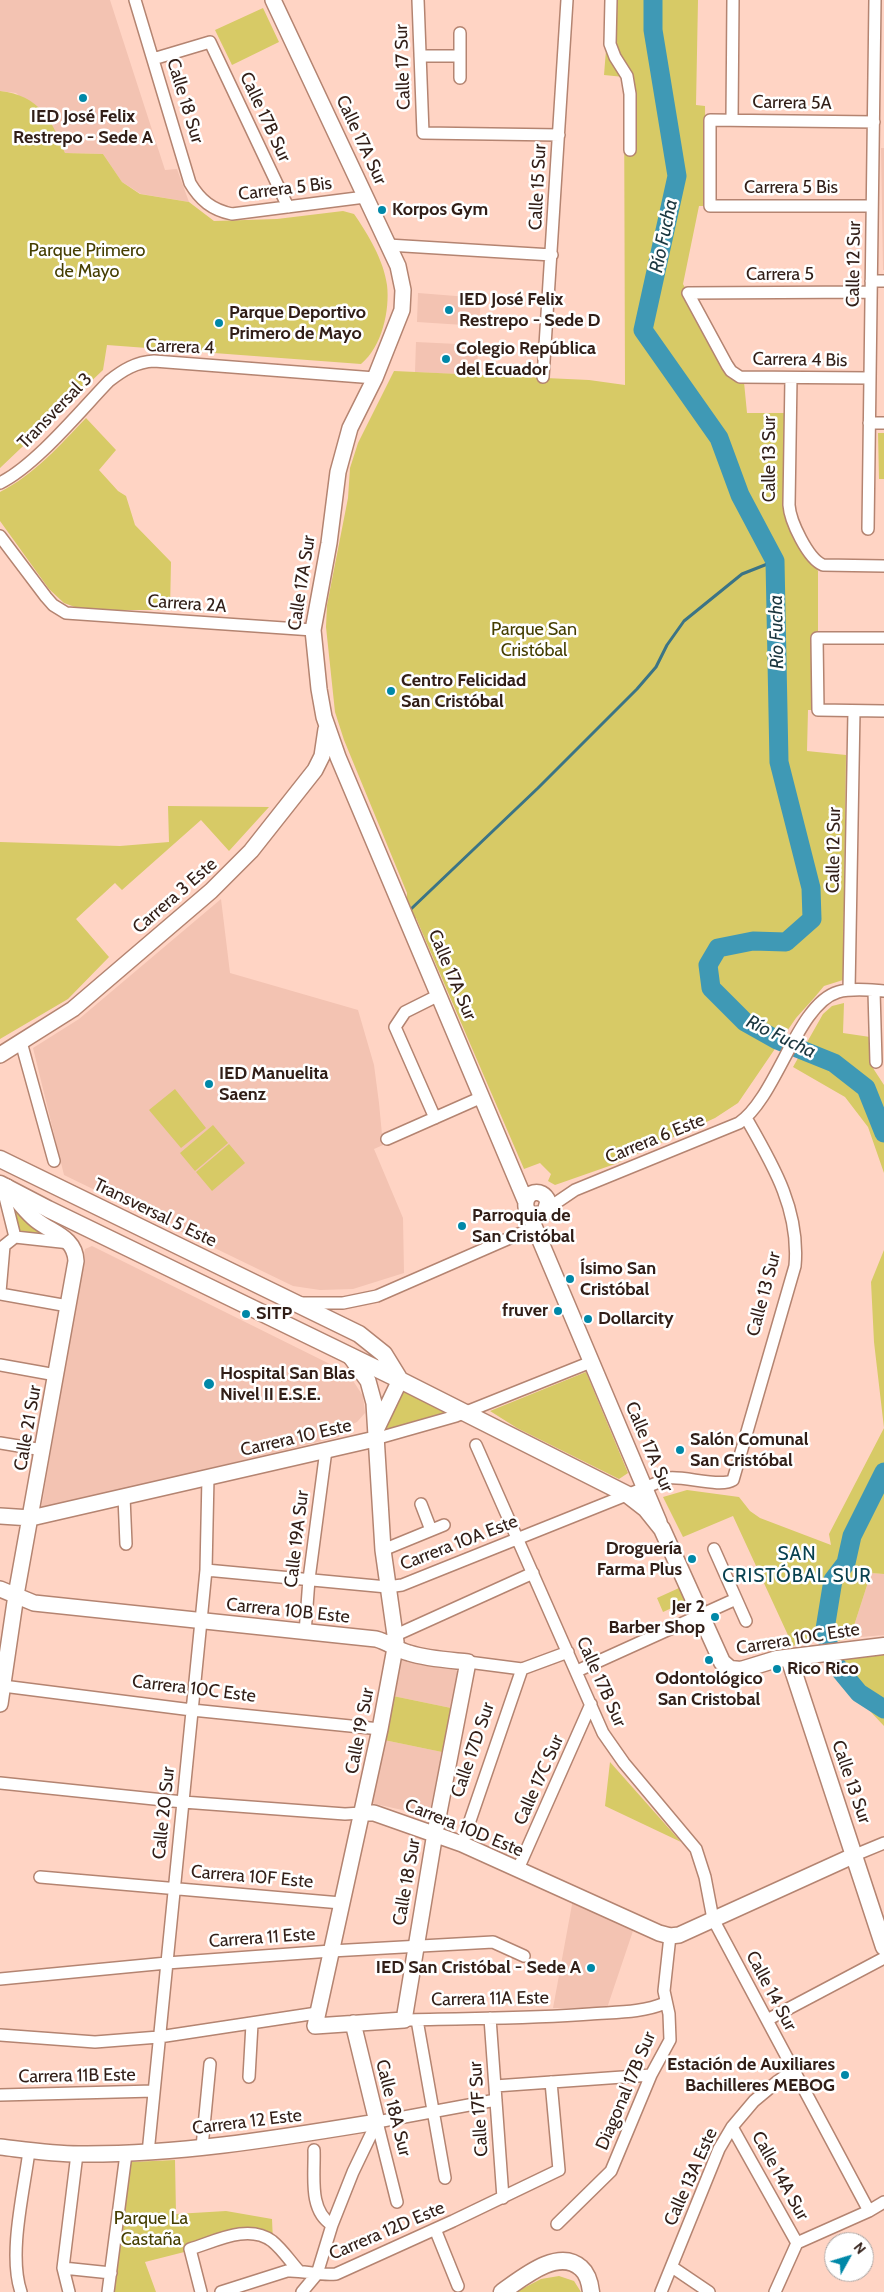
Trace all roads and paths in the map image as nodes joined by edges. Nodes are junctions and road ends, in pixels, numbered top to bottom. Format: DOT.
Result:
graph roads {
  1 [pos="135,0"];
  2 [pos="273,0"];
  3 [pos="418,0"];
  4 [pos="566,0"];
  5 [pos="611,0"];
  6 [pos="733,0"];
  7 [pos="875,0"];
  8 [pos="460,33"];
  9 [pos="420,56"];
  10 [pos="460,56"];
  11 [pos="153,59"];
  12 [pos="460,78"];
  13 [pos="732,120"];
  14 [pos="874,122"];
  15 [pos="559,135"];
  16 [pos="879,138"];
  17 [pos="630,150"];
  18 [pos="365,196"];
  19 [pos="211,206"];
  20 [pos="710,206"];
  21 [pos="872,206"];
  22 [pos="288,207"];
  23 [pos="388,245"];
  24 [pos="552,255"];
  25 [pos="884,281"];
  26 [pos="871,286"];
  27 [pos="731,371"];
  28 [pos="543,377"];
  29 [pos="374,378"];
  30 [pos="791,378"];
  31 [pos="870,378"];
  32 [pos="109,381"];
  33 [pos="869,423"];
  34 [pos="884,423"];
  35 [pos="0,483"];
  36 [pos="868,529"];
  37 [pos="0,536"];
  38 [pos="884,566"];
  39 [pos="313,630"];
  40 [pos="884,638"];
  41 [pos="854,711"];
  42 [pos="884,711"];
  43 [pos="326,725"];
  44 [pos="315,770"];
  45 [pos="348,781"];
  46 [pos="850,990"];
  47 [pos="879,991"];
  48 [pos="439,995"];
  49 [pos="21,1042"];
  50 [pos="0,1055"];
  51 [pos="876,1062"];
  52 [pos="482,1097"];
  53 [pos="435,1118"];
  54 [pos="746,1118"];
  55 [pos="387,1139"];
  56 [pos="0,1159"];
  57 [pos="54,1161"];
  58 [pos="3,1185"];
  59 [pos="537,1207"];
  60 [pos="15,1236"];
  61 [pos="70,1243"];
  62 [pos="2,1247"];
  63 [pos="0,1293"];
  64 [pos="293,1302"];
  65 [pos="68,1306"];
  66 [pos="350,1356"];
  67 [pos="592,1362"];
  68 [pos="0,1365"];
  69 [pos="56,1375"];
  70 [pos="400,1380"];
  71 [pos="465,1413"];
  72 [pos="375,1439"];
  73 [pos="0,1443"];
  74 [pos="476,1444"];
  75 [pos="43,1450"];
  76 [pos="326,1450"];
  77 [pos="208,1477"];
  78 [pos="645,1488"];
  79 [pos="628,1495"];
  80 [pos="124,1497"];
  81 [pos="421,1504"];
  82 [pos="0,1516"];
  83 [pos="31,1518"];
  84 [pos="444,1524"];
  85 [pos="662,1529"];
  86 [pos="431,1530"];
  87 [pos="518,1539"];
  88 [pos="126,1544"];
  89 [pos="714,1549"];
  90 [pos="383,1550"];
  91 [pos="206,1570"];
  92 [pos="533,1573"];
  93 [pos="309,1579"];
  94 [pos="387,1587"];
  95 [pos="0,1589"];
  96 [pos="16,1595"];
  97 [pos="736,1599"];
  98 [pos="701,1615"];
  99 [pos="201,1621"];
  100 [pos="746,1621"];
  101 [pos="305,1633"];
  102 [pos="395,1641"];
  103 [pos="884,1646"];
  104 [pos="568,1652"];
  105 [pos="789,1658"];
  106 [pos="468,1662"];
  107 [pos="722,1662"];
  108 [pos="522,1668"];
  109 [pos="577,1671"];
  110 [pos="1,1698"];
  111 [pos="592,1704"];
  112 [pos="192,1710"];
  113 [pos="380,1729"];
  114 [pos="0,1783"];
  115 [pos="183,1802"];
  116 [pos="362,1812"];
  117 [pos="435,1833"];
  118 [pos="884,1843"];
  119 [pos="462,1844"];
  120 [pos="855,1855"];
  121 [pos="518,1869"];
  122 [pos="40,1877"];
  123 [pos="174,1888"];
  124 [pos="341,1903"];
  125 [pos="713,1919"];
  126 [pos="670,1936"];
  127 [pos="415,1947"];
  128 [pos="884,1947"];
  129 [pos="331,1951"];
  130 [pos="524,1956"];
  131 [pos="884,1958"];
  132 [pos="166,1963"];
  133 [pos="0,1979"];
  134 [pos="665,2003"];
  135 [pos="490,2018"];
  136 [pos="316,2020"];
  137 [pos="410,2020"];
  138 [pos="767,2020"];
  139 [pos="353,2023"];
  140 [pos="252,2024"];
  141 [pos="0,2035"];
  142 [pos="159,2037"];
  143 [pos="210,2064"];
  144 [pos="794,2070"];
  145 [pos="652,2075"];
  146 [pos="249,2077"];
  147 [pos="551,2082"];
  148 [pos="495,2086"];
  149 [pos="154,2091"];
  150 [pos="0,2095"];
  151 [pos="496,2100"];
  152 [pos="433,2111"];
  153 [pos="377,2122"];
  154 [pos="732,2127"];
  155 [pos="0,2147"];
  156 [pos="202,2147"];
  157 [pos="314,2150"];
  158 [pos="30,2151"];
  159 [pos="148,2153"];
  160 [pos="77,2154"];
  161 [pos="126,2154"];
  162 [pos="445,2178"];
  163 [pos="503,2198"];
  164 [pos="397,2202"];
  165 [pos="884,2202"];
  166 [pos="869,2211"];
  167 [pos="557,2224"];
  168 [pos="332,2225"];
  169 [pos="435,2229"];
  170 [pos="797,2243"];
  171 [pos="672,2267"];
  172 [pos="63,2268"];
  173 [pos="298,2270"];
  174 [pos="111,2273"];
  175 [pos="317,2274"];
  176 [pos="458,2286"];
  177 [pos="21,2292"];
  178 [pos="69,2292"];
  179 [pos="108,2292"];
  180 [pos="201,2292"];
  181 [pos="221,2292"];
  182 [pos="302,2292"];
  183 [pos="502,2292"];
  184 [pos="591,2292"];
  185 [pos="661,2292"];
  186 [pos="709,2292"];
  187 [pos="775,2292"];
  1 -- 11 [label="street, Calle 18 Sur"];
  2 -- 18 [label="street, Calle 17A Sur"];
  3 -- 9 [label="street, Calle 17 Sur"];
  4 -- 15 [label="street, Calle 15 Sur"];
  5 -- 17 [label="street"];
  6 -- 13 [label="street"];
  7 -- 14 [label="street, Calle 12 Sur"];
  8 -- 10 [label="street"];
  9 -- 10 [label="street"];
  9 -- 15 [label="street, Calle 17 Sur"];
  10 -- 12 [label="street"];
  11 -- 19 [label="street, Calle 18 Sur"];
  11 -- 22 [label="street, Calle 17B Sur"];
  13 -- 14 [label="street, Carrera 5A"];
  13 -- 20 [label="street, Carrera 5A"];
  14 -- 16 [label="street, Calle 12 Sur"];
  15 -- 24 [label="street, Calle 15 Sur"];
  16 -- 21 [label="street, Calle 12 Sur"];
  18 -- 22 [label="street, Carrera 5 Bis"];
  18 -- 23 [label="street, Calle 17A Sur"];
  19 -- 22 [label="street, Carrera 5 Bis"];
  20 -- 21 [label="street, Carrera 5 Bis"];
  21 -- 26 [label="street, Calle 12 Sur"];
  23 -- 24 [label="street"];
  23 -- 29 [label="street, Calle 17A Sur"];
  24 -- 28 [label="street, Calle 15 Sur"];
  25 -- 26 [label="street, Carrera 5"];
  26 -- 27 [label="street, Carrera 5"];
  26 -- 31 [label="street, Calle 12 Sur"];
  27 -- 30 [label="street, Carrera 4 Bis"];
  29 -- 32 [label="street, Carrera 4"];
  29 -- 39 [label="street, Calle 17A Sur"];
  30 -- 31 [label="street, Carrera 4 Bis"];
  30 -- 38 [label="street, Calle 13 Sur"];
  31 -- 33 [label="street, Calle 12 Sur"];
  32 -- 35 [label="street, Transversal 3"];
  33 -- 34 [label="street"];
  33 -- 36 [label="street, Calle 12 Sur"];
  37 -- 39 [label="street, Carrera 2A"];
  39 -- 43 [label="street, Calle 17A Sur"];
  40 -- 41 [label="street"];
  41 -- 42 [label="street"];
  41 -- 46 [label="street, Calle 12 Sur"];
  43 -- 44 [label="street, Carrera 3 Este"];
  43 -- 45 [label="street, Calle 17A Sur"];
  44 -- 45 [label="street"];
  44 -- 49 [label="street, Carrera 3 Este"];
  45 -- 48 [label="street, Calle 17A Sur"];
  46 -- 47 [label="street"];
  46 -- 54 [label="street"];
  47 -- 51 [label="street"];
  48 -- 52 [label="street, Calle 17A Sur"];
  48 -- 53 [label="street"];
  49 -- 50 [label="street, Carrera 3 Este"];
  49 -- 57 [label="street"];
  52 -- 53 [label="street"];
  52 -- 59 [label="street, Calle 17A Sur"];
  53 -- 55 [label="street"];
  54 -- 59 [label="street, Carrera 6 Este"];
  54 -- 78 [label="street, Calle 13 Sur"];
  56 -- 64 [label="main road, Transversal 5 Este"];
  58 -- 60 [label="street"];
  58 -- 61 [label="street"];
  58 -- 66 [label="main road"];
  59 -- 64 [label="street, Carrera 6 Este"];
  59 -- 67 [label="street, Calle 17A Sur"];
  60 -- 61 [label="street"];
  60 -- 62 [label="street"];
  61 -- 65 [label="street, Calle 21 Sur"];
  62 -- 63 [label="street"];
  63 -- 65 [label="street"];
  64 -- 70 [label="main road, Transversal 5 Este"];
  65 -- 69 [label="street, Calle 21 Sur"];
  66 -- 70 [label="main road"];
  66 -- 72 [label="street, Calle 19 Sur"];
  67 -- 71 [label="street, Carrera 10 Este"];
  67 -- 78 [label="street, Calle 17A Sur"];
  68 -- 69 [label="street"];
  69 -- 75 [label="street, Calle 21 Sur"];
  70 -- 71 [label="main road"];
  70 -- 72 [label="street, Calle 19 Sur"];
  71 -- 72 [label="street, Carrera 10 Este"];
  71 -- 79 [label="main road"];
  72 -- 76 [label="street, Carrera 10 Este"];
  72 -- 90 [label="street, Calle 19 Sur"];
  73 -- 75 [label="street"];
  74 -- 87 [label="street, Calle 17B Sur"];
  75 -- 83 [label="street, Calle 21 Sur"];
  76 -- 77 [label="street, Carrera 10 Este"];
  76 -- 93 [label="street, Calle 19A Sur"];
  77 -- 80 [label="street, Carrera 10 Este"];
  77 -- 91 [label="street, Calle 20 Sur"];
  78 -- 79 [label="street, Carrera 10A Este"];
  78 -- 85 [label="street, Calle 17A Sur"];
  79 -- 85 [label="main road"];
  79 -- 87 [label="street, Carrera 10A Este"];
  80 -- 83 [label="street, Carrera 10 Este"];
  80 -- 88 [label="street"];
  81 -- 86 [label="street"];
  82 -- 83 [label="street, Carrera 10 Este"];
  83 -- 96 [label="street, Calle 21 Sur"];
  84 -- 86 [label="street"];
  85 -- 98 [label="main road, Calle 17A Sur"];
  86 -- 90 [label="street"];
  87 -- 92 [label="street, Calle 17B Sur"];
  87 -- 94 [label="street, Carrera 10A Este"];
  89 -- 97 [label="street"];
  90 -- 94 [label="street, Calle 19 Sur"];
  91 -- 93 [label="street, Carrera 10A Este"];
  91 -- 99 [label="street, Calle 20 Sur"];
  92 -- 102 [label="street"];
  92 -- 104 [label="street, Calle 17B Sur"];
  93 -- 94 [label="street, Carrera 10A Este"];
  93 -- 101 [label="street, Calle 19A Sur"];
  94 -- 102 [label="street, Calle 19 Sur"];
  95 -- 96 [label="street, Carrera 10B Este"];
  96 -- 99 [label="street, Carrera 10B Este"];
  96 -- 110 [label="street, Calle 21 Sur"];
  97 -- 98 [label="street"];
  97 -- 100 [label="street"];
  98 -- 107 [label="main road, Calle 17A Sur"];
  98 -- 109 [label="street"];
  99 -- 101 [label="street, Carrera 10B Este"];
  99 -- 112 [label="street, Calle 20 Sur"];
  101 -- 102 [label="street, Carrera 10B Este"];
  102 -- 106 [label="street, Carrera 10B Este"];
  102 -- 113 [label="street, Calle 19 Sur"];
  103 -- 105 [label="main road, Carrera 10C Este"];
  104 -- 108 [label="street, Carrera 10B Este"];
  104 -- 109 [label="street, Calle 17B Sur"];
  105 -- 107 [label="main road, Carrera 10C Este"];
  105 -- 120 [label="main road, Calle 13 Sur"];
  106 -- 108 [label="street, Carrera 10B Este"];
  106 -- 117 [label="street, Calle 18 Sur"];
  108 -- 119 [label="street, Calle 17D Sur"];
  109 -- 111 [label="street, Calle 17B Sur"];
  110 -- 112 [label="street, Carrera 10C Este"];
  111 -- 121 [label="street, Calle 17C Sur"];
  111 -- 125 [label="street, Calle 17B Sur"];
  112 -- 113 [label="street, Carrera 10C Este"];
  112 -- 115 [label="street, Calle 20 Sur"];
  113 -- 116 [label="street, Calle 19 Sur"];
  114 -- 115 [label="street, Carrera 10D Este"];
  115 -- 116 [label="street, Carrera 10D Este"];
  115 -- 123 [label="street, Calle 20 Sur"];
  116 -- 117 [label="street, Carrera 10D Este"];
  116 -- 124 [label="street, Calle 19 Sur"];
  117 -- 119 [label="street, Carrera 10D Este"];
  117 -- 127 [label="street, Calle 18 Sur"];
  118 -- 120 [label="street"];
  119 -- 121 [label="street, Carrera 10D Este"];
  120 -- 125 [label="street"];
  120 -- 128 [label="main road, Calle 13 Sur"];
  121 -- 126 [label="street, Carrera 10D Este"];
  122 -- 123 [label="street, Carrera 10F Este"];
  123 -- 124 [label="street, Carrera 10F Este"];
  123 -- 132 [label="street, Calle 20 Sur"];
  124 -- 129 [label="street, Calle 19 Sur"];
  125 -- 126 [label="street"];
  125 -- 138 [label="street, Calle 14 Sur"];
  126 -- 134 [label="street, Diagonal 17B Sur"];
  127 -- 129 [label="street, Carrera 11 Este"];
  127 -- 130 [label="street, Carrera 11 Este"];
  127 -- 137 [label="street, Calle 18 Sur"];
  129 -- 132 [label="street, Carrera 11 Este"];
  129 -- 136 [label="street, Calle 19 Sur"];
  131 -- 138 [label="street"];
  132 -- 133 [label="street, Carrera 11 Este"];
  132 -- 142 [label="street, Calle 20 Sur"];
  134 -- 135 [label="street, Carrera 11A Este"];
  134 -- 145 [label="street, Diagonal 17B Sur"];
  135 -- 137 [label="street, Carrera 11A Este"];
  135 -- 148 [label="street, Calle 17F Sur"];
  136 -- 139 [label="street, Carrera 11A Este"];
  136 -- 140 [label="street, Carrera 11A Este"];
  137 -- 139 [label="street, Carrera 11A Este"];
  137 -- 152 [label="street, Calle 18 Sur"];
  138 -- 144 [label="street, Calle 14 Sur"];
  139 -- 153 [label="street, Calle 18A Sur"];
  140 -- 142 [label="street, Carrera 11A Este"];
  140 -- 146 [label="street"];
  141 -- 142 [label="street, Carrera 11A Este"];
  142 -- 149 [label="street, Calle 20 Sur"];
  143 -- 156 [label="street"];
  144 -- 154 [label="street, Calle 13A Este"];
  144 -- 166 [label="street, Calle 14 Sur"];
  145 -- 147 [label="street"];
  145 -- 167 [label="street, Diagonal 17B Sur"];
  147 -- 148 [label="street"];
  147 -- 163 [label="street, Carrera 12D Este"];
  148 -- 151 [label="street, Calle 17F Sur"];
  149 -- 150 [label="street, Carrera 11B Este"];
  149 -- 159 [label="street, Calle 20 Sur"];
  151 -- 152 [label="street, Carrera 12 Este"];
  151 -- 163 [label="street, Calle 17F Sur"];
  152 -- 153 [label="street, Carrera 12 Este"];
  152 -- 162 [label="street, Calle 18 Sur"];
  153 -- 156 [label="street, Carrera 12 Este"];
  153 -- 164 [label="street, Calle 18A Sur"];
  153 -- 168 [label="street"];
  154 -- 170 [label="street, Calle 14A Sur"];
  154 -- 171 [label="street, Calle 13A Este"];
  155 -- 158 [label="street, Carrera 12 Este"];
  156 -- 159 [label="street, Carrera 12 Este"];
  157 -- 168 [label="street"];
  158 -- 160 [label="street, Carrera 12 Este"];
  158 -- 177 [label="street"];
  159 -- 161 [label="street, Carrera 12 Este"];
  160 -- 161 [label="street, Carrera 12 Este"];
  160 -- 172 [label="street"];
  161 -- 174 [label="street"];
  163 -- 169 [label="street, Carrera 12D Este"];
  165 -- 166 [label="street"];
  166 -- 170 [label="street"];
  168 -- 175 [label="street"];
  169 -- 175 [label="street, Carrera 12D Este"];
  169 -- 176 [label="street"];
  170 -- 187 [label="street"];
  171 -- 185 [label="street, Calle 13A Este"];
  171 -- 186 [label="street"];
  172 -- 174 [label="street"];
  172 -- 178 [label="street"];
  173 -- 175 [label="street, Carrera 12D Este"];
  173 -- 180 [label="street"];
  173 -- 181 [label="street, Carrera 12D Este"];
  174 -- 179 [label="street"];
  175 -- 182 [label="street"];
  183 -- 184 [label="main road"];
}
